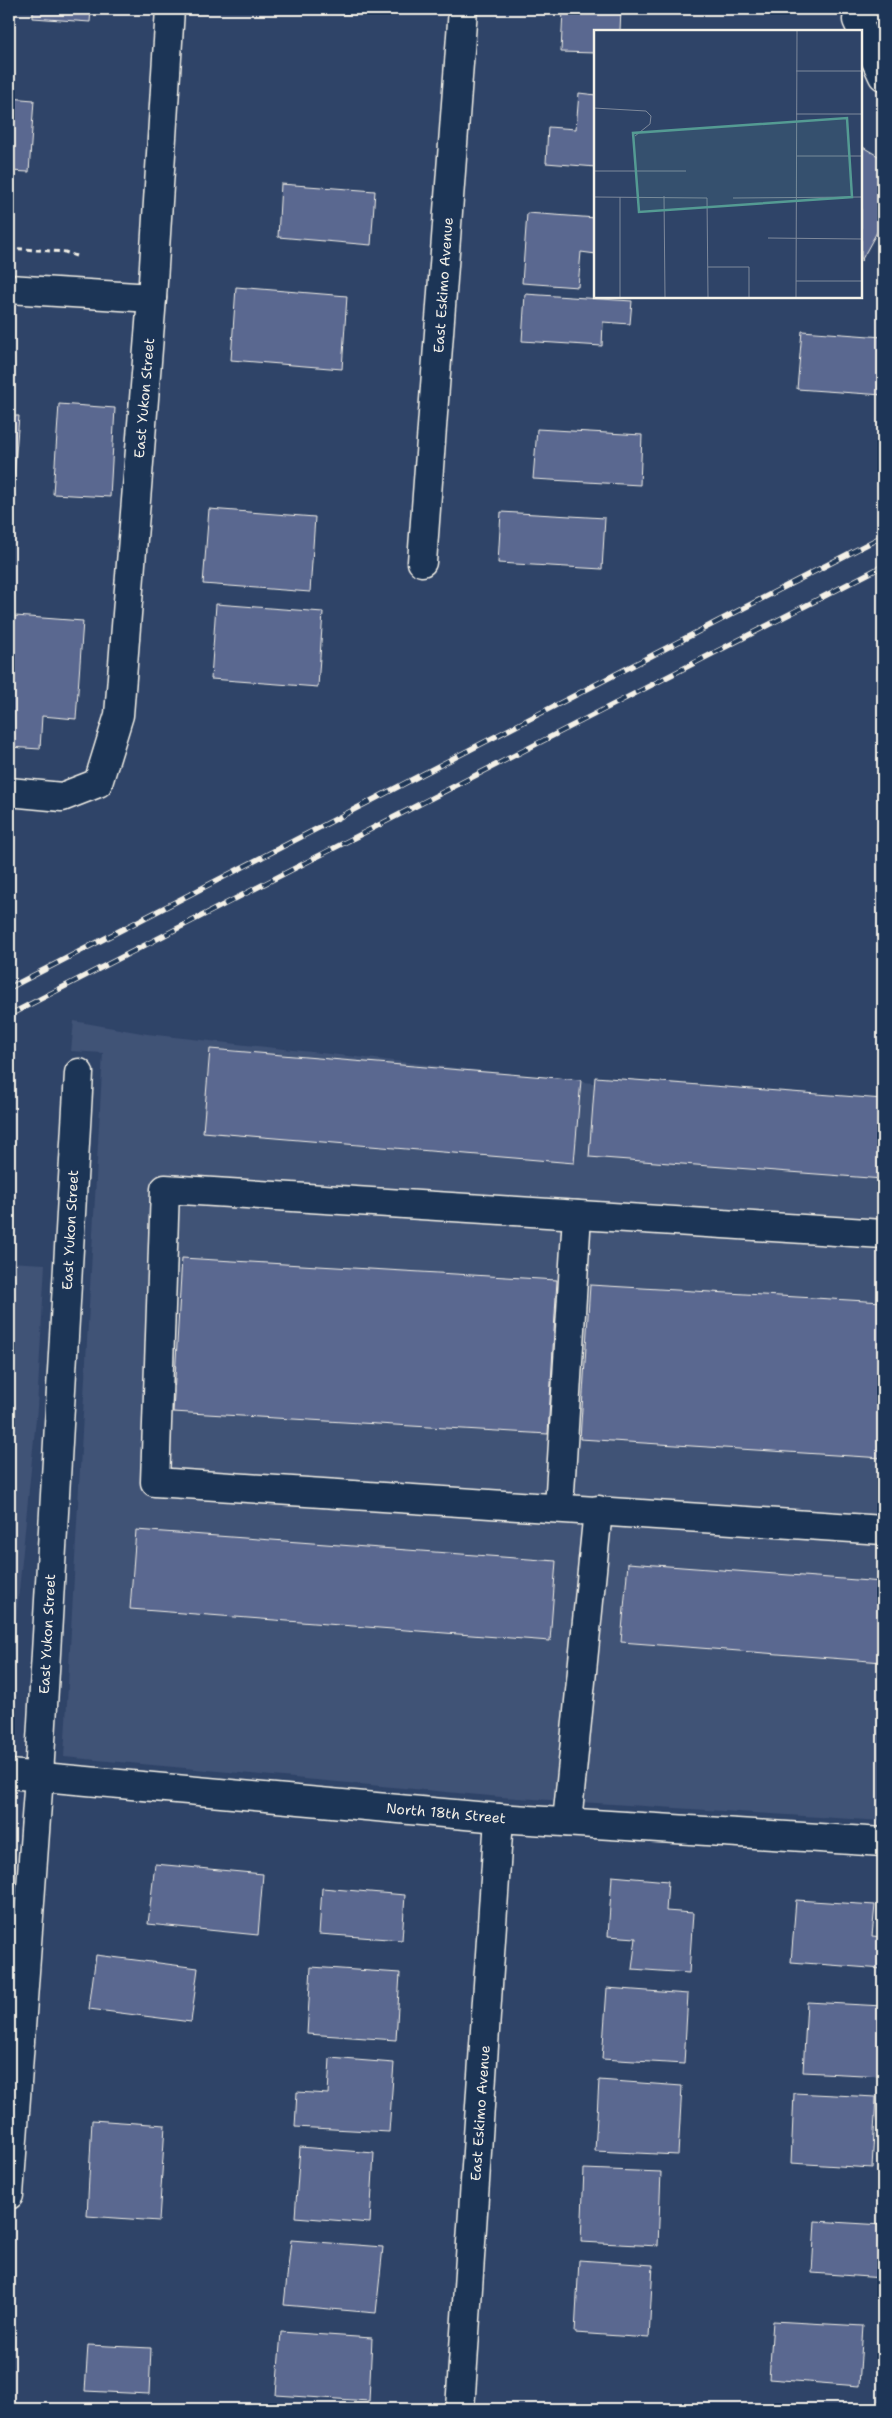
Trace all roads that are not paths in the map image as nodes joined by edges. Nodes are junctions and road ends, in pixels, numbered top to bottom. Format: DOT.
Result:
graph roads {
  1 [pos="170,9"];
  2 [pos="463,9"];
  3 [pos="863,14"];
  4 [pos="883,76"];
  5 [pos="9,289"];
  6 [pos="152,298"];
  7 [pos="422,562"];
  8 [pos="9,792"];
  9 [pos="79,1073"];
  10 [pos="576,1215"];
  11 [pos="883,1234"];
  12 [pos="559,1508"];
  13 [pos="598,1510"];
  14 [pos="883,1530"];
  15 [pos="9,1774"];
  16 [pos="39,1776"];
  17 [pos="499,1818"];
  18 [pos="567,1822"];
  19 [pos="883,1842"];
  20 [pos="9,2195"];
  21 [pos="460,2409"];
  1 -- 6 [label="street, East Yukon Street"];
  2 -- 7 [label="street, East Eskimo Avenue"];
  3 -- 4 [label="street"];
  5 -- 6 [label="street"];
  6 -- 8 [label="street, East Yukon Street"];
  9 -- 16 [label="street, East Yukon Street"];
  10 -- 11 [label="street"];
  10 -- 12 [label="street"];
  10 -- 12 [label="street"];
  12 -- 13 [label="street"];
  13 -- 14 [label="street"];
  13 -- 18 [label="street"];
  15 -- 16 [label="street, North 18th Street"];
  16 -- 17 [label="street, North 18th Street"];
  16 -- 20 [label="street, East Yukon Street"];
  17 -- 18 [label="street, North 18th Street"];
  17 -- 21 [label="street, East Eskimo Avenue"];
  18 -- 19 [label="street, North 18th Street"];
}
